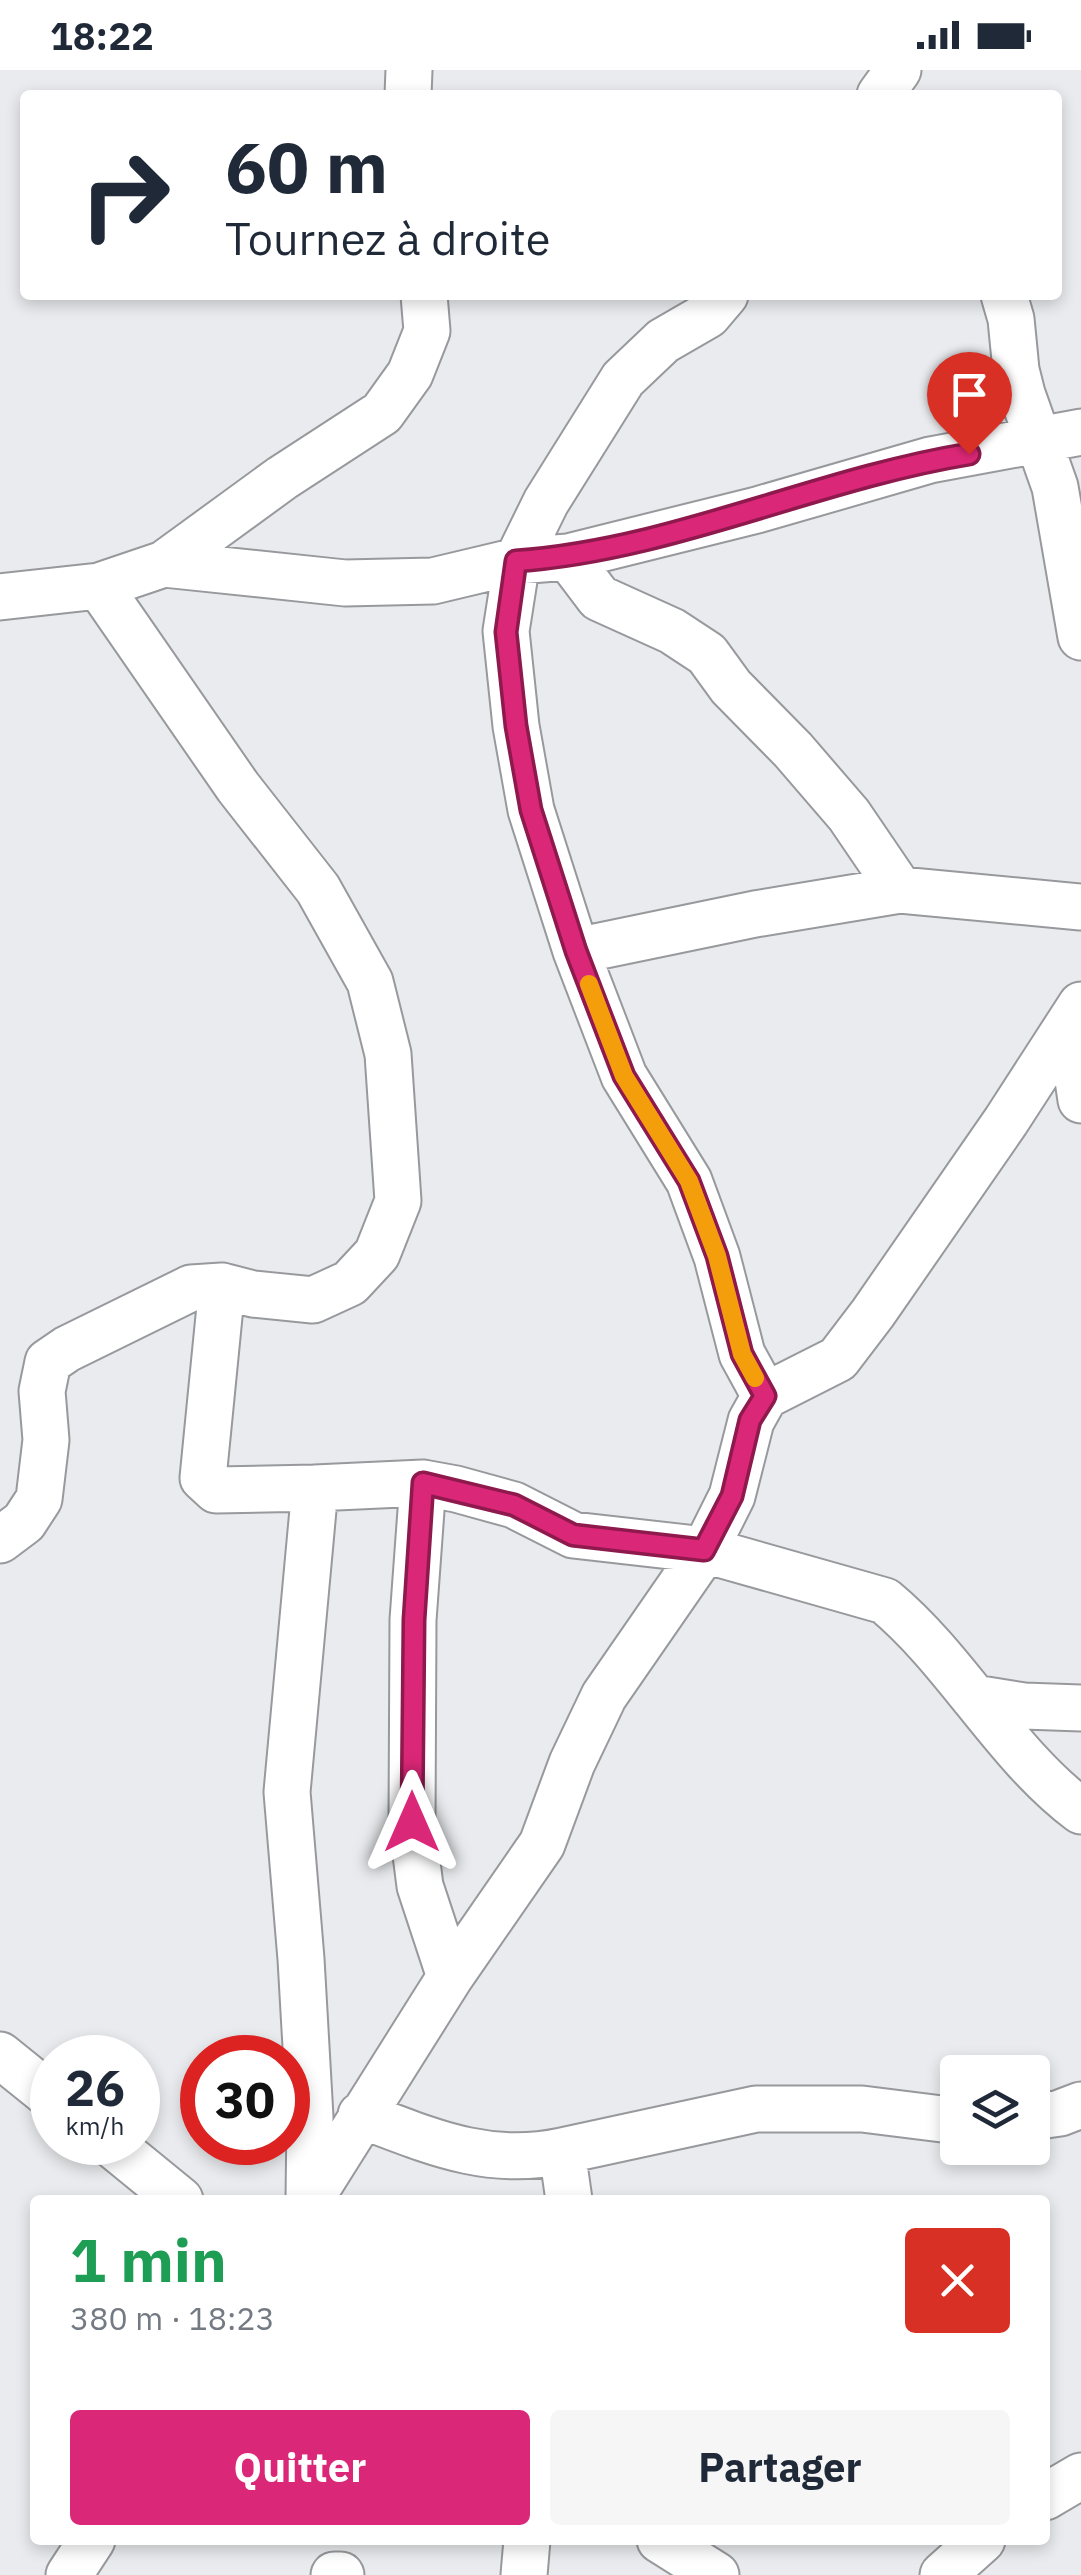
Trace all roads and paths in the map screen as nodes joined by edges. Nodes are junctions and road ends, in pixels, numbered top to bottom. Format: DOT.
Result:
graph roads {
  1 [pos="424,300"];
  2 [pos="720,300"];
  3 [pos="1006,300"];
  4 [pos="1060,436"];
  5 [pos="568,557"];
  6 [pos="516,561"];
  7 [pos="164,564"];
  8 [pos="100,586"];
  9 [pos="0,597"];
  10 [pos="1081,637"];
  11 [pos="900,890"];
  12 [pos="1081,906"];
  13 [pos="576,951"];
  14 [pos="1075,1015"];
  15 [pos="1081,1100"];
  16 [pos="222,1286"];
  17 [pos="765,1396"];
  18 [pos="423,1483"];
  19 [pos="315,1488"];
  20 [pos="0,1540"];
  21 [pos="704,1550"];
  22 [pos="974,1698"];
  23 [pos="1081,1708"];
  24 [pos="1081,1811"];
  25 [pos="450,1977"];
  26 [pos="0,2055"];
  27 [pos="30,2079"];
  28 [pos="1081,2105"];
  29 [pos="362,2115"];
  30 [pos="1050,2115"];
  31 [pos="940,2119"];
  32 [pos="562,2151"];
  33 [pos="137,2165"];
  34 [pos="174,2195"];
  35 [pos="309,2195"];
  36 [pos="312,2195"];
  37 [pos="567,2195"];
  38 [pos="1081,2476"];
  39 [pos="1050,2494"];
  40 [pos="89,2545"];
  41 [pos="527,2545"];
  42 [pos="668,2545"];
  43 [pos="976,2545"];
  44 [pos="69,2575"];
  45 [pos="524,2575"];
  46 [pos="716,2575"];
  47 [pos="943,2575"];
  1 -- 7 [label="street"];
  2 -- 6 [label="street"];
  3 -- 4 [label="street"];
  4 -- 5 [label="street"];
  4 -- 10 [label="street"];
  5 -- 6 [label="street"];
  5 -- 11 [label="street"];
  6 -- 7 [label="street"];
  6 -- 13 [label="street"];
  7 -- 8 [label="street"];
  8 -- 9 [label="street"];
  8 -- 16 [label="street"];
  11 -- 12 [label="street"];
  11 -- 13 [label="street"];
  13 -- 17 [label="street"];
  14 -- 15 [label="street"];
  14 -- 17 [label="street"];
  16 -- 19 [label="street"];
  16 -- 20 [label="street"];
  17 -- 21 [label="street"];
  18 -- 19 [label="street"];
  18 -- 21 [label="street"];
  18 -- 25 [label="street"];
  19 -- 35 [label="street"];
  21 -- 22 [label="street"];
  21 -- 25 [label="street"];
  22 -- 23 [label="street"];
  22 -- 24 [label="street"];
  25 -- 29 [label="street"];
  26 -- 27 [label="street"];
  28 -- 30 [label="street"];
  29 -- 32 [label="street"];
  29 -- 36 [label="street"];
  31 -- 32 [label="street"];
  32 -- 37 [label="street"];
  33 -- 34 [label="street"];
  38 -- 39 [label="street"];
  40 -- 44 [label="street"];
  41 -- 45 [label="street"];
  42 -- 46 [label="street"];
  43 -- 47 [label="street"];
}
